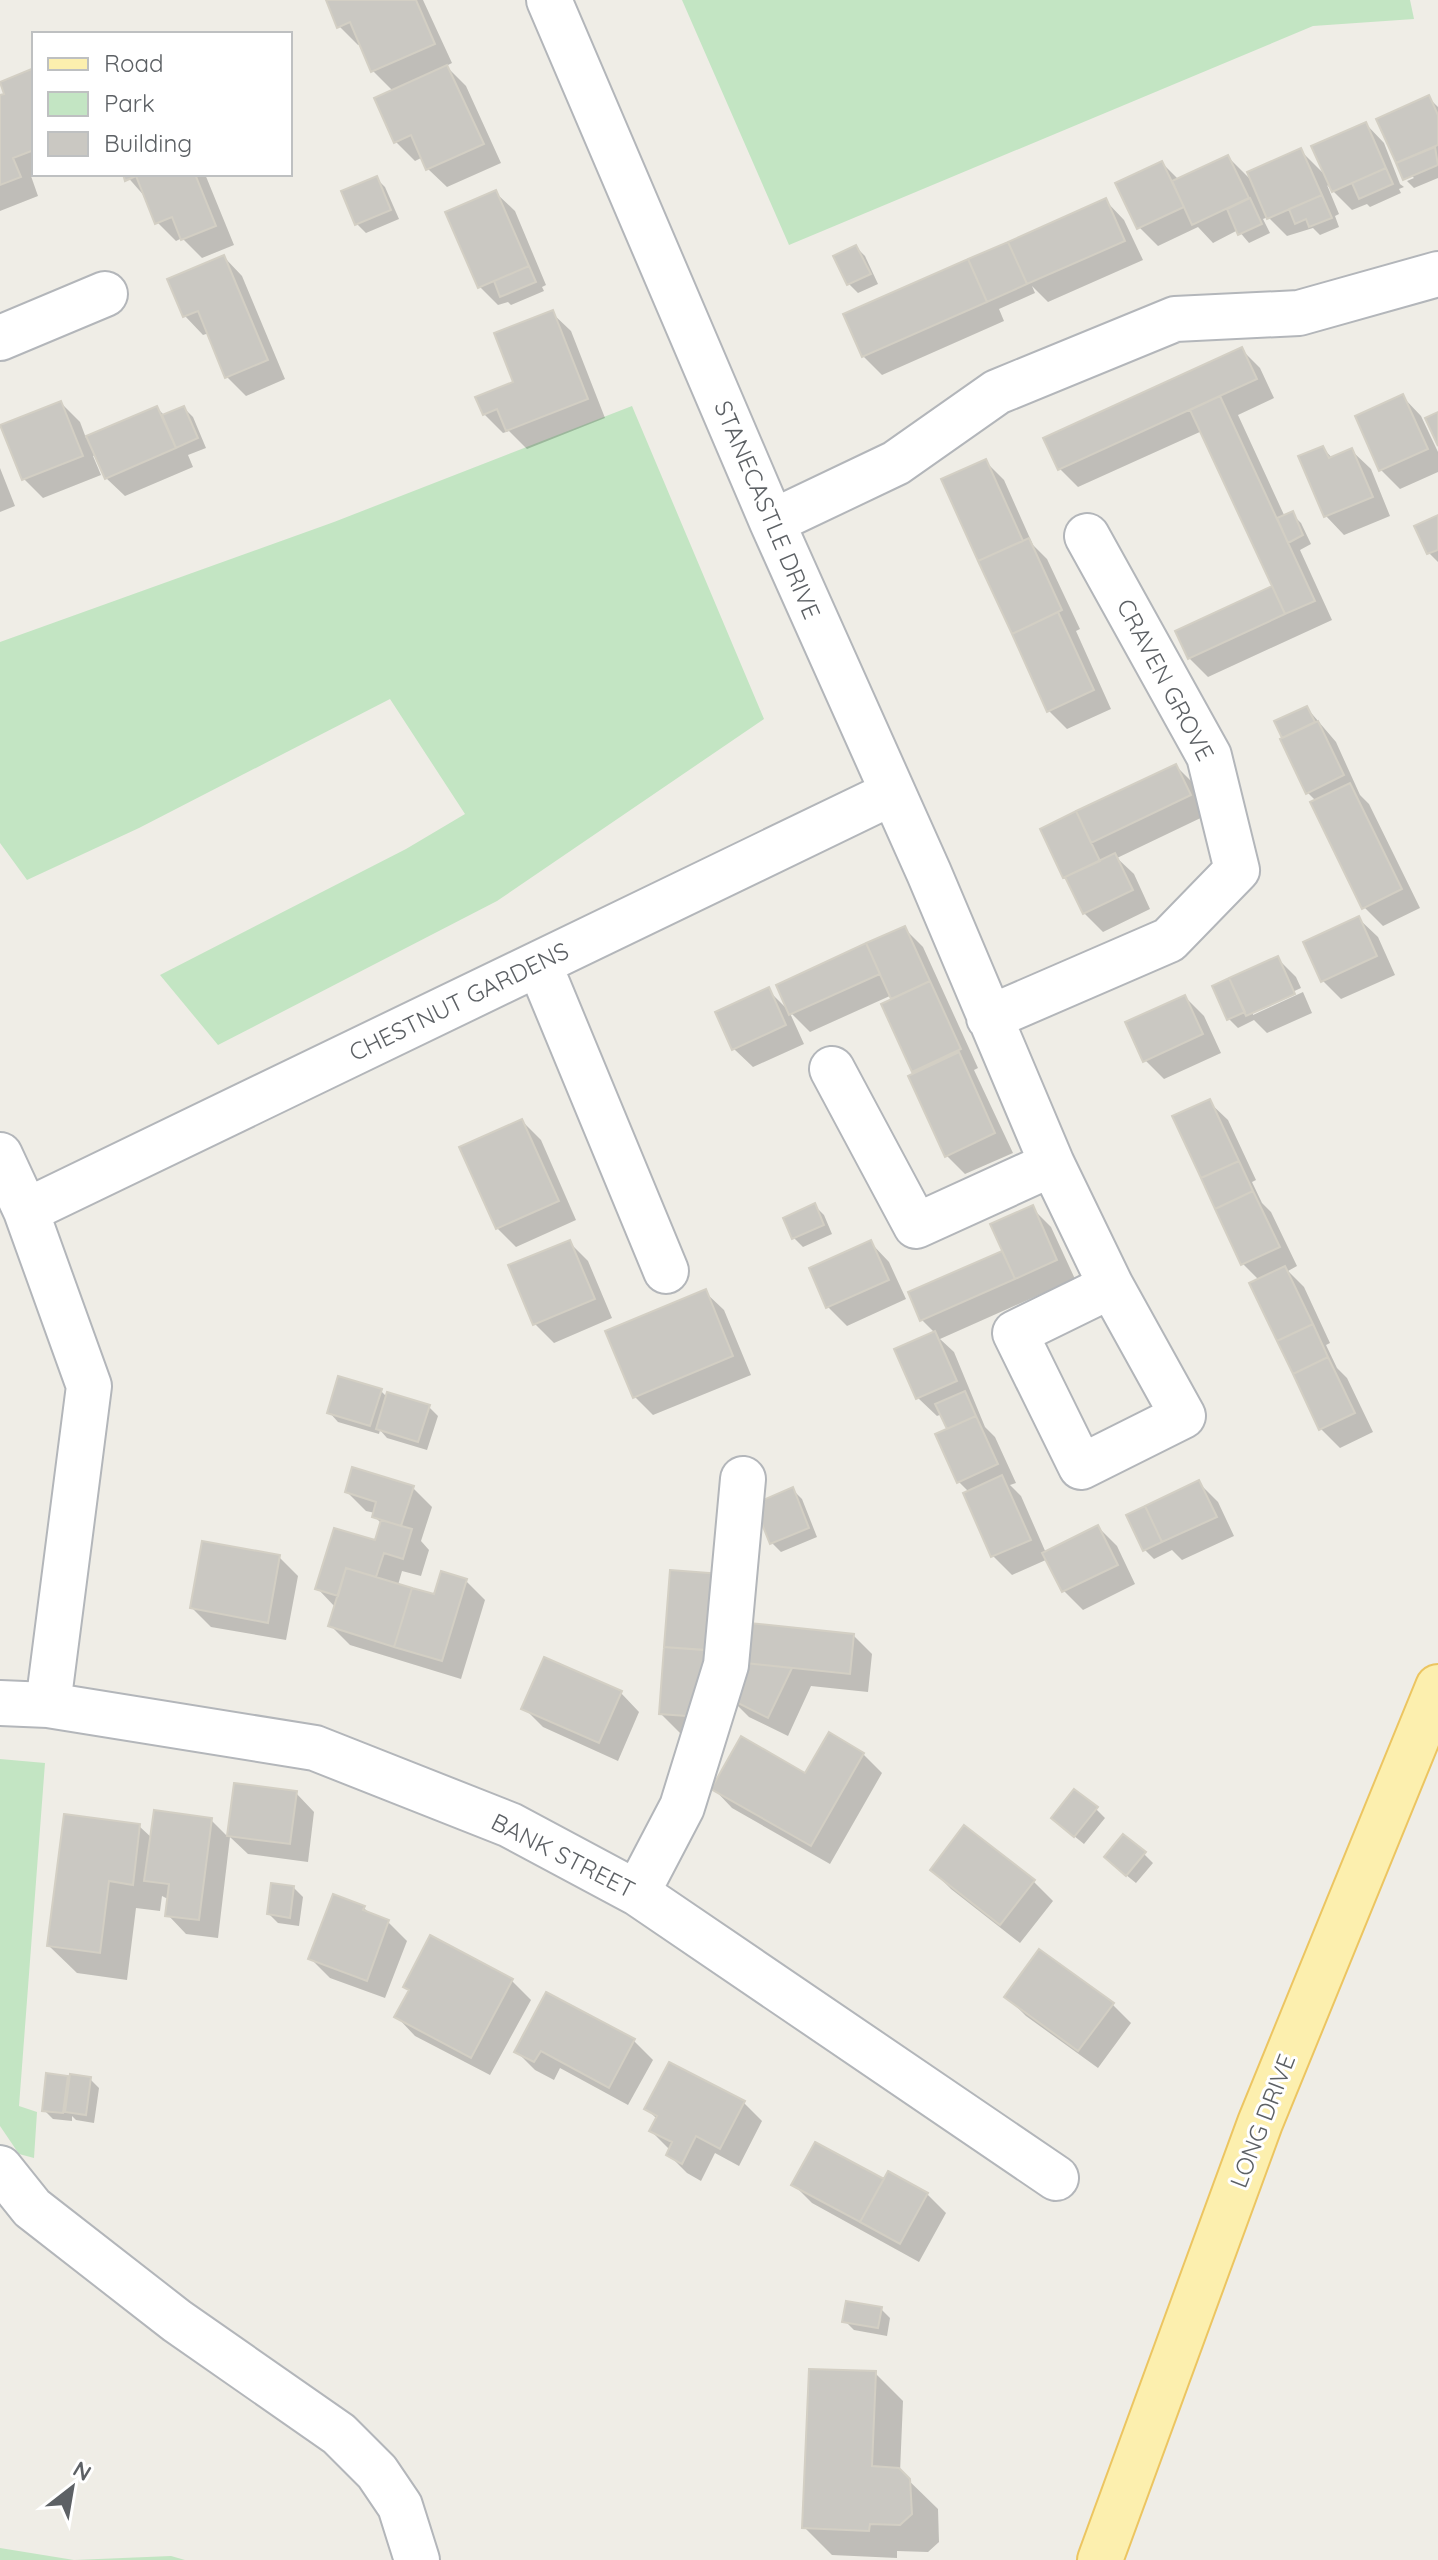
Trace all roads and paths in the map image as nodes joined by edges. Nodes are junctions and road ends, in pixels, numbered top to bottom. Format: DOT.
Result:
graph roads {
  1 [pos="549,0"];
  2 [pos="1438,274"];
  3 [pos="105,294"];
  4 [pos="0,338"];
  5 [pos="772,522"];
  6 [pos="1087,536"];
  7 [pos="892,793"];
  8 [pos="539,964"];
  9 [pos="989,1018"];
  10 [pos="832,1069"];
  11 [pos="0,1155"];
  12 [pos="1052,1164"];
  13 [pos="26,1211"];
  14 [pos="666,1271"];
  15 [pos="1111,1286"];
  16 [pos="743,1479"];
  17 [pos="1438,1687"];
  18 [pos="0,1703"];
  19 [pos="48,1705"];
  20 [pos="637,1893"];
  21 [pos="0,2168"];
  22 [pos="1056,2178"];
  23 [pos="417,2560"];
  24 [pos="1100,2560"];
  1 -- 5 [label="street, STANECASTLE DRIVE"];
  2 -- 5 [label="street"];
  3 -- 4 [label="street"];
  5 -- 7 [label="street, STANECASTLE DRIVE"];
  6 -- 9 [label="street, CRAVEN GROVE"];
  7 -- 8 [label="street, CHESTNUT GARDENS"];
  7 -- 9 [label="street, STANECASTLE DRIVE"];
  8 -- 13 [label="street, CHESTNUT GARDENS"];
  8 -- 14 [label="street"];
  9 -- 12 [label="street, STANECASTLE DRIVE"];
  10 -- 12 [label="street"];
  11 -- 13 [label="street"];
  12 -- 15 [label="street, STANECASTLE DRIVE"];
  13 -- 19 [label="street"];
  16 -- 20 [label="street"];
  17 -- 24 [label="main road, LONG DRIVE"];
  18 -- 19 [label="street, BANK STREET"];
  19 -- 20 [label="street, BANK STREET"];
  20 -- 22 [label="street, BANK STREET"];
  21 -- 23 [label="street"];
}
